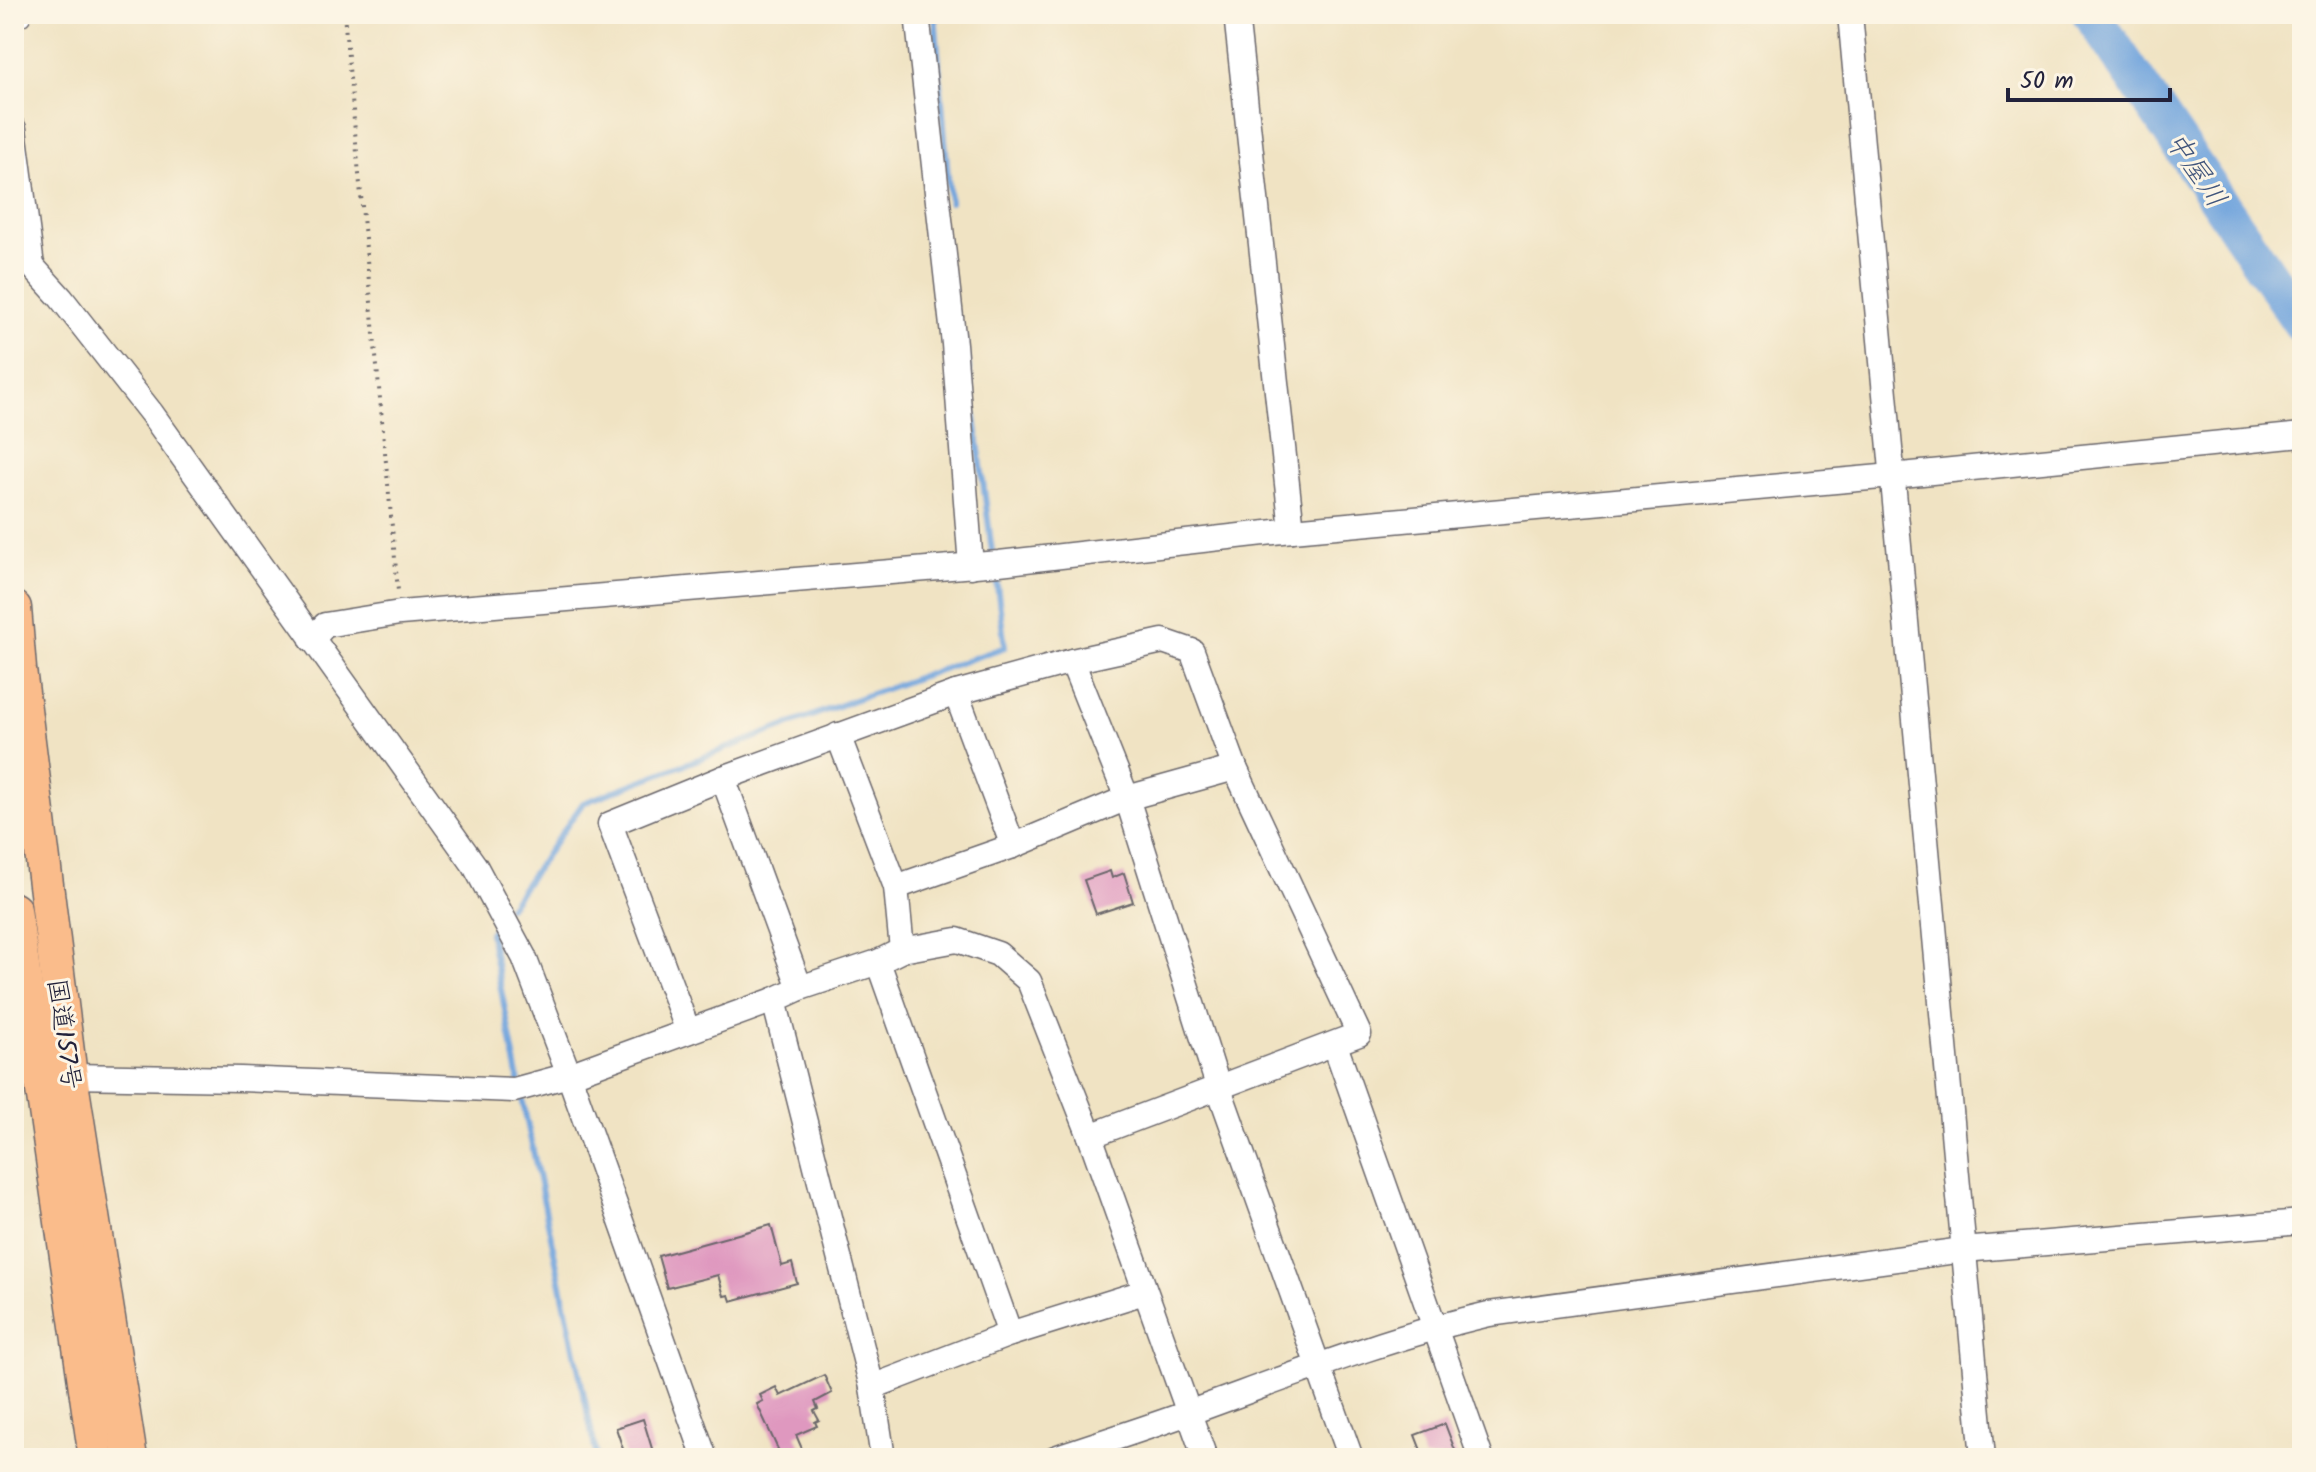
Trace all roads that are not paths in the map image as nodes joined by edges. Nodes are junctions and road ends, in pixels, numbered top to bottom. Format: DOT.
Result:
graph roads {
  1 [pos="917,14"];
  2 [pos="1236,14"];
  3 [pos="1850,14"];
  4 [pos="14,129"];
  5 [pos="23,262"];
  6 [pos="2302,435"];
  7 [pos="1892,476"];
  8 [pos="1292,530"];
  9 [pos="986,565"];
  10 [pos="14,608"];
  11 [pos="312,640"];
  12 [pos="1072,661"];
  13 [pos="956,693"];
  14 [pos="838,735"];
  15 [pos="1235,768"];
  16 [pos="723,778"];
  17 [pos="1127,798"];
  18 [pos="1013,846"];
  19 [pos="896,887"];
  20 [pos="14,910"];
  21 [pos="902,950"];
  22 [pos="878,962"];
  23 [pos="800,988"];
  24 [pos="774,1000"];
  25 [pos="688,1031"];
  26 [pos="1335,1045"];
  27 [pos="42,1075"];
  28 [pos="569,1075"];
  29 [pos="1218,1086"];
  30 [pos="1090,1136"];
  31 [pos="2302,1222"];
  32 [pos="1963,1250"];
  33 [pos="1144,1292"];
  34 [pos="1436,1326"];
  35 [pos="1010,1334"];
  36 [pos="1316,1365"];
  37 [pos="872,1387"];
  38 [pos="1187,1413"];
  39 [pos="96,1458"];
  40 [pos="130,1458"];
  41 [pos="705,1458"];
  42 [pos="883,1458"];
  43 [pos="1055,1458"];
  44 [pos="1205,1458"];
  45 [pos="1351,1458"];
  46 [pos="1481,1458"];
  47 [pos="1983,1458"];
  1 -- 9 [label="street"];
  2 -- 8 [label="street"];
  3 -- 7 [label="street"];
  4 -- 5 [label="street"];
  5 -- 11 [label="street"];
  6 -- 7 [label="street"];
  7 -- 8 [label="street"];
  7 -- 32 [label="street"];
  8 -- 9 [label="street"];
  9 -- 11 [label="street"];
  10 -- 27 [label="highway, 国道157号"];
  11 -- 28 [label="street"];
  12 -- 13 [label="street"];
  12 -- 15 [label="street"];
  12 -- 17 [label="street"];
  13 -- 14 [label="street"];
  13 -- 18 [label="street"];
  14 -- 16 [label="street"];
  14 -- 19 [label="street"];
  15 -- 17 [label="street"];
  15 -- 26 [label="street"];
  16 -- 23 [label="street"];
  16 -- 25 [label="street"];
  17 -- 18 [label="street"];
  17 -- 29 [label="street"];
  18 -- 19 [label="street"];
  19 -- 21 [label="street"];
  20 -- 27 [label="highway, 国道157号"];
  21 -- 22 [label="street"];
  21 -- 30 [label="street"];
  22 -- 23 [label="street"];
  22 -- 35 [label="street"];
  23 -- 24 [label="street"];
  24 -- 25 [label="street"];
  24 -- 37 [label="street"];
  25 -- 28 [label="street"];
  26 -- 29 [label="street"];
  26 -- 34 [label="street"];
  27 -- 28 [label="street"];
  27 -- 39 [label="highway, 国道157号"];
  27 -- 40 [label="highway, 国道157号"];
  28 -- 41 [label="street"];
  29 -- 30 [label="street"];
  29 -- 36 [label="street"];
  30 -- 33 [label="street"];
  31 -- 32 [label="street"];
  32 -- 34 [label="street"];
  32 -- 47 [label="street"];
  33 -- 35 [label="street"];
  33 -- 38 [label="street"];
  34 -- 36 [label="street"];
  34 -- 46 [label="street"];
  35 -- 37 [label="street"];
  36 -- 38 [label="street"];
  36 -- 45 [label="street"];
  37 -- 42 [label="street"];
  38 -- 43 [label="street"];
  38 -- 44 [label="street"];
}
